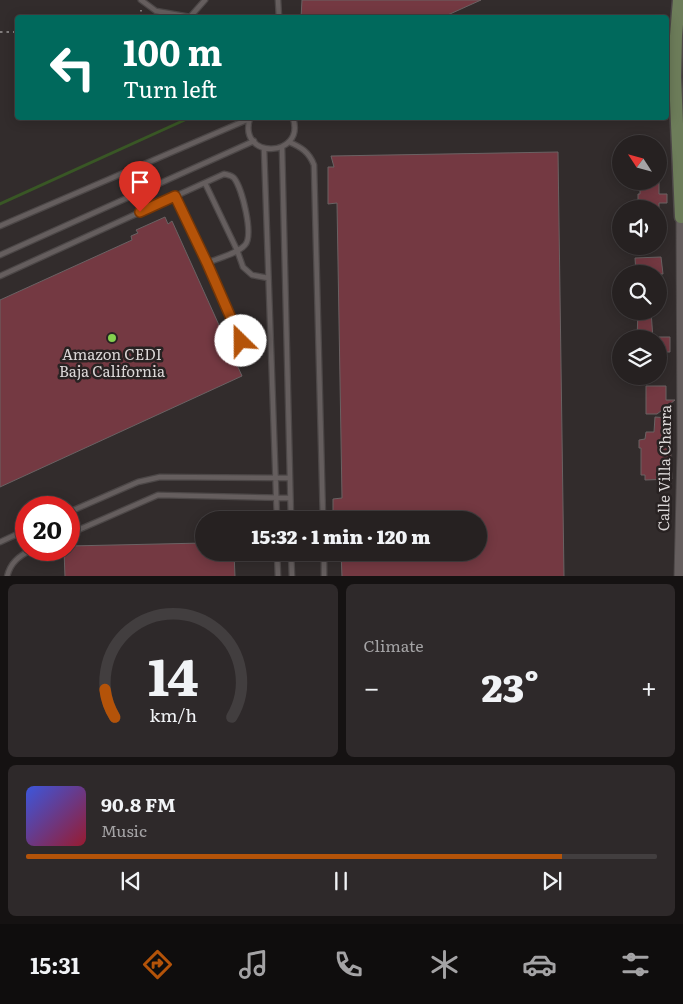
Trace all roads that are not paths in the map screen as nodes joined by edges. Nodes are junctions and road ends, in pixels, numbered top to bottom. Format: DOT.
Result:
graph roads {
  1 [pos="141,0"];
  2 [pos="205,0"];
  3 [pos="278,0"];
  4 [pos="679,0"];
  5 [pos="175,15"];
  6 [pos="192,15"];
  7 [pos="279,15"];
  8 [pos="245,120"];
  9 [pos="250,120"];
  10 [pos="294,120"];
  11 [pos="254,141"];
  12 [pos="288,142"];
  13 [pos="282,147"];
  14 [pos="264,148"];
  15 [pos="205,183"];
  16 [pos="175,196"];
  17 [pos="682,217"];
  18 [pos="0,226"];
  19 [pos="237,250"];
  20 [pos="0,255"];
  21 [pos="207,263"];
  22 [pos="0,276"];
  23 [pos="268,278"];
  24 [pos="241,341"];
  25 [pos="275,476"];
  26 [pos="290,478"];
  27 [pos="276,498"];
  28 [pos="290,498"];
  29 [pos="80,507"];
  30 [pos="277,511"];
  31 [pos="291,511"];
  32 [pos="323,511"];
  33 [pos="80,529"];
  34 [pos="15,535"];
  35 [pos="0,542"];
  36 [pos="15,561"];
  37 [pos="278,561"];
  38 [pos="291,561"];
  39 [pos="324,561"];
  40 [pos="7,576"];
  41 [pos="278,576"];
  42 [pos="292,576"];
  43 [pos="324,576"];
  44 [pos="679,576"];
  1 -- 5 [label="lane"];
  2 -- 6 [label="lane"];
  3 -- 7 [label="lane"];
  4 -- 17 [label="street, Calle Villa Charra"];
  8 -- 18 [label="lane"];
  9 -- 11 [label="lane"];
  10 -- 12 [label="lane"];
  11 -- 14 [label="lane"];
  11 -- 20 [label="lane"];
  12 -- 13 [label="lane"];
  12 -- 32 [label="lane"];
  13 -- 14 [label="lane"];
  13 -- 26 [label="lane"];
  14 -- 23 [label="lane"];
  15 -- 16 [label="lane"];
  15 -- 19 [label="lane"];
  15 -- 19 [label="lane"];
  16 -- 21 [label="lane"];
  16 -- 22 [label="lane"];
  17 -- 44 [label="street, Calle Villa Charra"];
  19 -- 21 [label="lane"];
  19 -- 23 [label="lane"];
  21 -- 24 [label="lane"];
  23 -- 25 [label="lane"];
  25 -- 26 [label="lane"];
  25 -- 27 [label="lane"];
  25 -- 29 [label="lane"];
  26 -- 28 [label="lane"];
  27 -- 28 [label="lane"];
  27 -- 30 [label="lane"];
  27 -- 33 [label="lane"];
  28 -- 31 [label="lane"];
  34 -- 35 [label="lane"];
  36 -- 40 [label="lane"];
  37 -- 41 [label="lane"];
  38 -- 42 [label="lane"];
  39 -- 43 [label="lane"];
}
